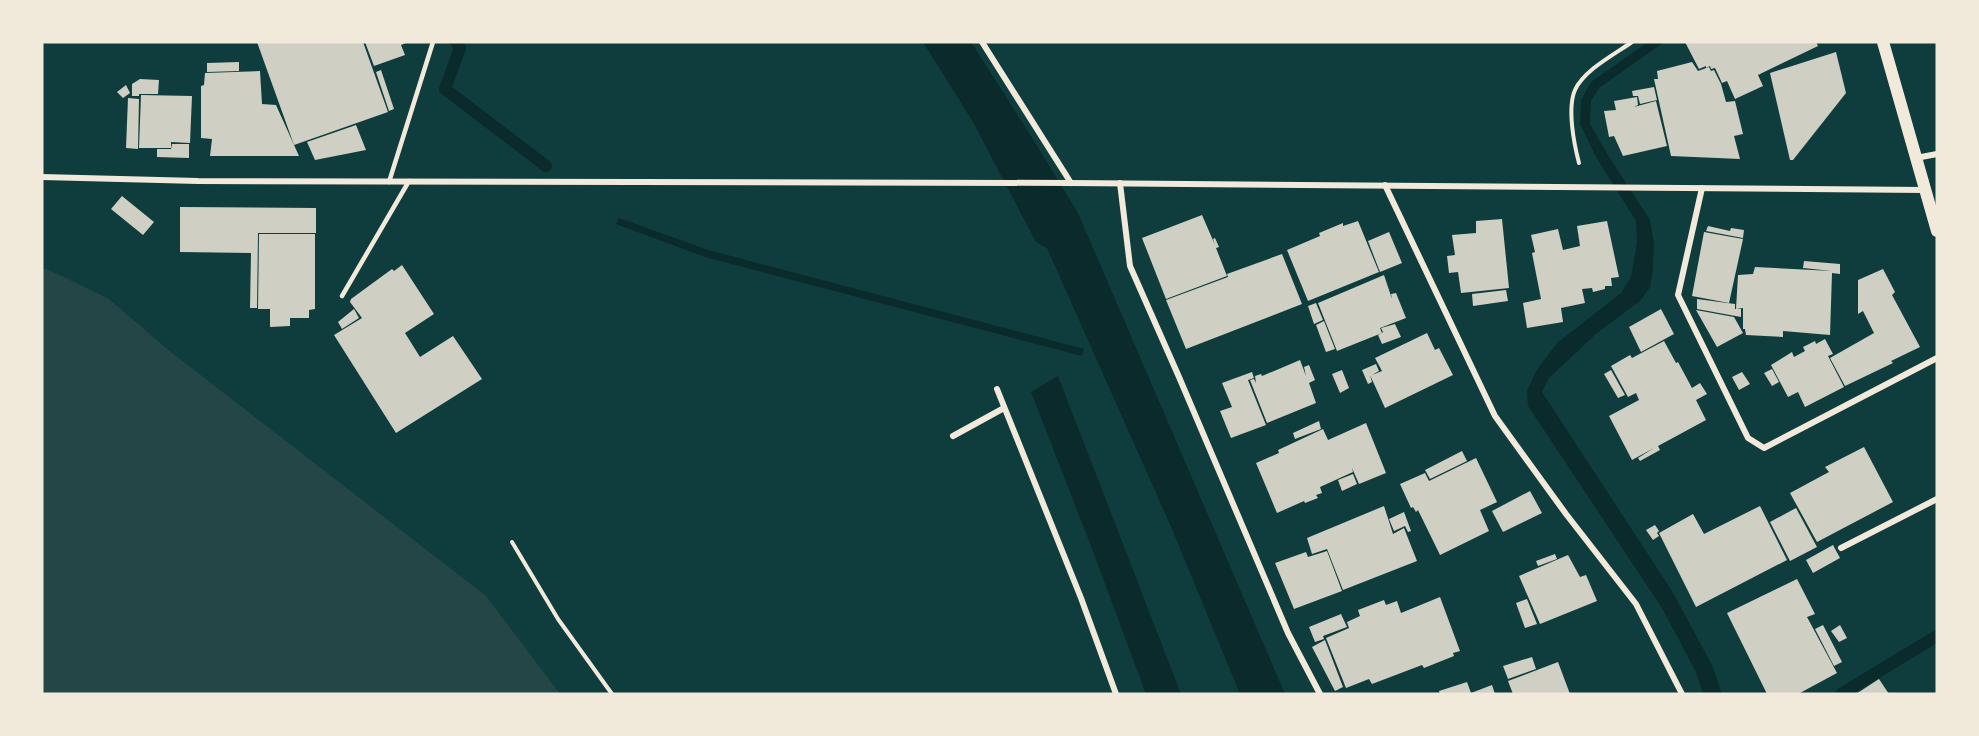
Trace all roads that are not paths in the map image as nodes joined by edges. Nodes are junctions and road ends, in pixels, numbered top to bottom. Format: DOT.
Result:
graph roads {
  1 [pos="433,42"];
  2 [pos="982,42"];
  3 [pos="1883,42"];
  4 [pos="1937,154"];
  5 [pos="1916,158"];
  6 [pos="42,177"];
  7 [pos="409,181"];
  8 [pos="389,182"];
  9 [pos="1071,183"];
  10 [pos="1120,183"];
  11 [pos="1385,185"];
  12 [pos="1702,188"];
  13 [pos="1925,190"];
  14 [pos="1937,231"];
  15 [pos="342,296"];
  16 [pos="1937,358"];
  17 [pos="996,389"];
  18 [pos="1004,408"];
  19 [pos="953,436"];
  20 [pos="1937,499"];
  21 [pos="1840,548"];
  22 [pos="1116,694"];
  23 [pos="1320,694"];
  24 [pos="1682,694"];
  1 -- 8 [label="lane"];
  2 -- 9 [label="street"];
  3 -- 5 [label="main road"];
  4 -- 5 [label="street"];
  5 -- 13 [label="main road"];
  6 -- 8 [label="street"];
  7 -- 8 [label="street"];
  7 -- 9 [label="street"];
  7 -- 15 [label="lane"];
  9 -- 10 [label="street"];
  10 -- 11 [label="street"];
  10 -- 23 [label="street"];
  11 -- 12 [label="street"];
  11 -- 24 [label="street"];
  12 -- 13 [label="street"];
  12 -- 16 [label="street"];
  13 -- 14 [label="main road"];
  17 -- 18 [label="street"];
  18 -- 19 [label="street"];
  18 -- 22 [label="street"];
  20 -- 21 [label="street"];
}
